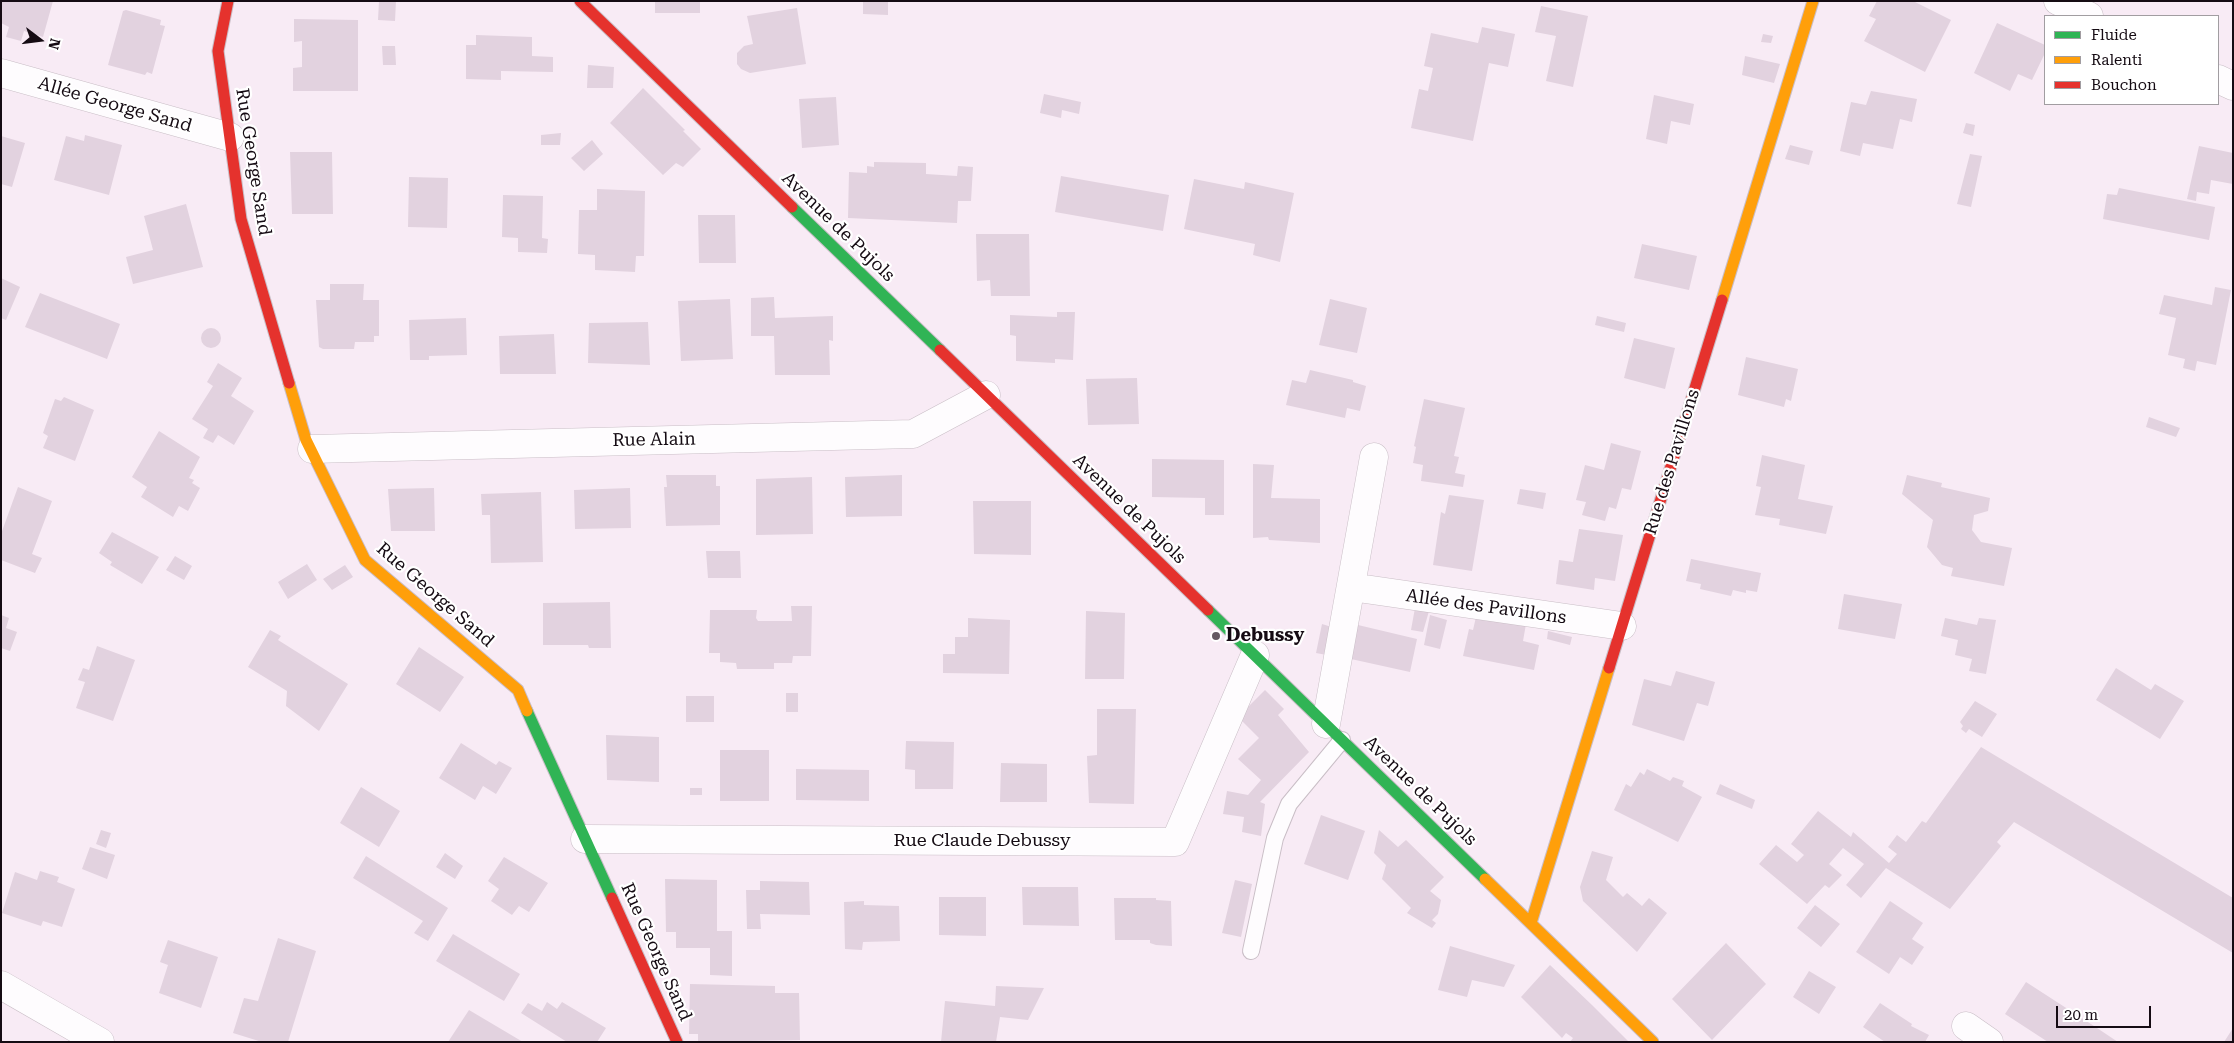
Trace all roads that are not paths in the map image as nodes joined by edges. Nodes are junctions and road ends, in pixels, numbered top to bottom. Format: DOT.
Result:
graph roads {
  1 [pos="228,1"];
  2 [pos="580,1"];
  3 [pos="1813,1"];
  4 [pos="2058,1"];
  5 [pos="2087,15"];
  6 [pos="1,73"];
  7 [pos="2219,79"];
  8 [pos="2233,86"];
  9 [pos="230,138"];
  10 [pos="986,395"];
  11 [pos="312,449"];
  12 [pos="1374,457"];
  13 [pos="1351,588"];
  14 [pos="1622,626"];
  15 [pos="1255,655"];
  16 [pos="1334,732"];
  17 [pos="585,839"];
  18 [pos="1531,922"];
  19 [pos="1251,951"];
  20 [pos="1,984"];
  21 [pos="1966,1026"];
  22 [pos="100,1042"];
  23 [pos="677,1042"];
  24 [pos="1654,1042"];
  25 [pos="1989,1042"];
  1 -- 9 [label="street, Rue George Sand"];
  2 -- 10 [label="street, Avenue de Pujols"];
  3 -- 14 [label="street, Rue des Pavillons"];
  4 -- 5 [label="street"];
  6 -- 9 [label="street, Allée George Sand"];
  7 -- 8 [label="street"];
  9 -- 11 [label="street, Rue George Sand"];
  10 -- 11 [label="street, Rue Alain"];
  10 -- 15 [label="street, Avenue de Pujols"];
  11 -- 17 [label="street, Rue George Sand"];
  12 -- 13 [label="street"];
  13 -- 14 [label="street, Allée des Pavillons"];
  13 -- 16 [label="street"];
  14 -- 18 [label="street, Rue des Pavillons"];
  15 -- 16 [label="street, Avenue de Pujols"];
  15 -- 17 [label="street, Rue Claude Debussy"];
  16 -- 18 [label="street, Avenue de Pujols"];
  16 -- 19 [label="lane"];
  17 -- 23 [label="street, Rue George Sand"];
  18 -- 24 [label="street, Avenue de Pujols"];
  20 -- 22 [label="street"];
  21 -- 25 [label="street"];
}
